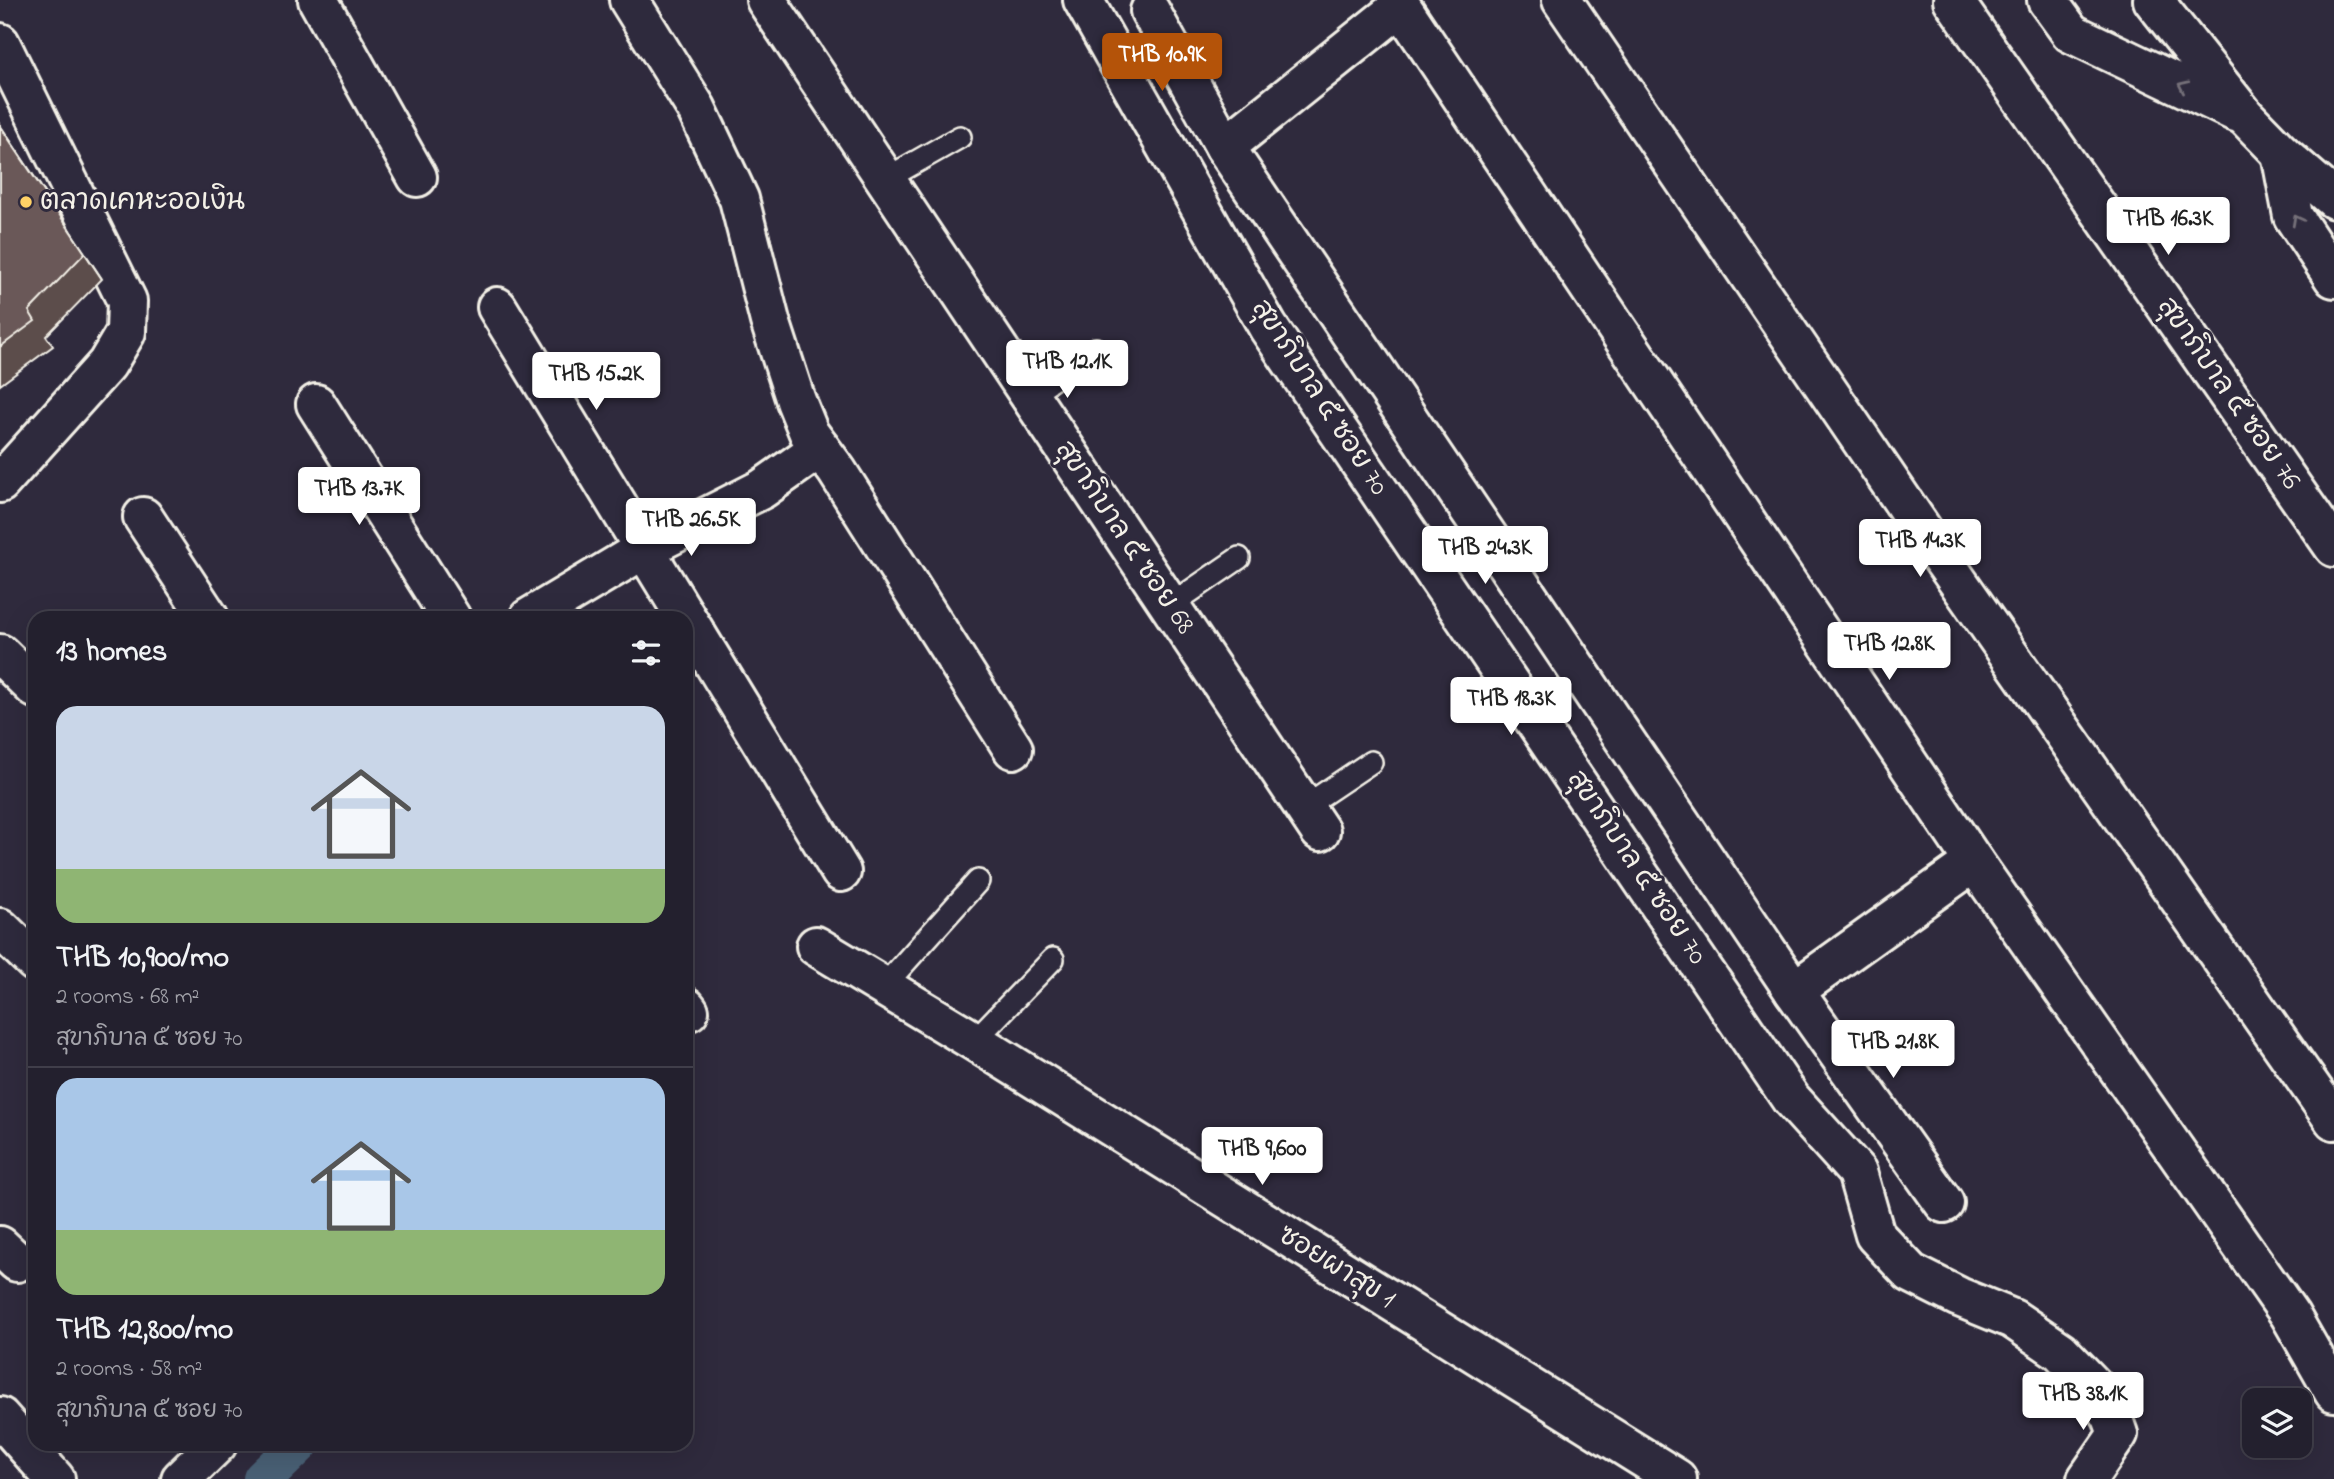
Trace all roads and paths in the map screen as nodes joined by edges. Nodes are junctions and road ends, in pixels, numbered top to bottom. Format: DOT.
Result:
graph roads {
  1 [pos="318,0"];
  2 [pos="629,0"];
  3 [pos="766,0"];
  4 [pos="1083,0"];
  5 [pos="1562,0"];
  6 [pos="1953,0"];
  7 [pos="2046,0"];
  8 [pos="2153,0"];
  9 [pos="1399,3"];
  10 [pos="1150,10"];
  11 [pos="0,43"];
  12 [pos="2245,116"];
  13 [pos="960,137"];
  14 [pos="1225,147"];
  15 [pos="2281,153"];
  16 [pos="417,177"];
  17 [pos="884,180"];
  18 [pos="2334,199"];
  19 [pos="2334,278"];
  20 [pos="497,307"];
  21 [pos="1096,349"];
  22 [pos="1028,396"];
  23 [pos="316,404"];
  24 [pos="820,448"];
  25 [pos="0,483"];
  26 [pos="143,517"];
  27 [pos="2334,547"];
  28 [pos="644,549"];
  29 [pos="1238,558"];
  30 [pos="1169,606"];
  31 [pos="204,611"];
  32 [pos="447,611"];
  33 [pos="541,611"];
  34 [pos="682,611"];
  35 [pos="693,629"];
  36 [pos="0,654"];
  37 [pos="28,681"];
  38 [pos="1013,749"];
  39 [pos="1371,762"];
  40 [pos="1312,819"];
  41 [pos="1974,862"];
  42 [pos="841,872"];
  43 [pos="978,881"];
  44 [pos="0,928"];
  45 [pos="816,946"];
  46 [pos="28,955"];
  47 [pos="1053,959"];
  48 [pos="883,987"];
  49 [pos="1794,991"];
  50 [pos="974,1041"];
  51 [pos="2334,1120"];
  52 [pos="1944,1203"];
  53 [pos="2334,1392"];
  54 [pos="0,1417"];
  55 [pos="28,1449"];
  56 [pos="30,1451"];
  57 [pos="210,1451"];
  58 [pos="55,1479"];
  59 [pos="181,1479"];
  60 [pos="1677,1479"];
  61 [pos="2087,1479"];
  1 -- 16 [label="street"];
  2 -- 24 [label="street"];
  3 -- 17 [label="street, สุขาภิบาล ๕ ซอย 68"];
  4 -- 61 [label="street, สุขาภิบาล ๕ ซอย 70"];
  5 -- 51 [label="street"];
  6 -- 27 [label="street, สุขาภิบาล ๕ ซอย 76"];
  12 -- 7 [label="street, one-way"];
  8 -- 12 [label="street"];
  9 -- 14 [label="street"];
  9 -- 41 [label="street"];
  10 -- 14 [label="street"];
  11 -- 25 [label="street"];
  12 -- 15 [label="street"];
  13 -- 17 [label="lane"];
  14 -- 49 [label="street"];
  15 -- 18 [label="street"];
  19 -- 15 [label="street, one-way"];
  17 -- 22 [label="street, สุขาภิบาล ๕ ซอย 68"];
  20 -- 28 [label="street"];
  21 -- 22 [label="lane"];
  22 -- 30 [label="street, สุขาภิบาล ๕ ซอย 68"];
  23 -- 32 [label="street"];
  24 -- 28 [label="street"];
  24 -- 38 [label="street"];
  26 -- 31 [label="street"];
  28 -- 33 [label="street"];
  28 -- 34 [label="street"];
  29 -- 30 [label="lane"];
  30 -- 40 [label="street, สุขาภิบาล ๕ ซอย 68"];
  35 -- 42 [label="street"];
  36 -- 37 [label="street"];
  39 -- 40 [label="lane"];
  41 -- 49 [label="street"];
  41 -- 53 [label="street"];
  43 -- 48 [label="lane"];
  44 -- 46 [label="street"];
  45 -- 48 [label="street, ซอยผาสุข 1"];
  47 -- 50 [label="lane"];
  48 -- 50 [label="street, ซอยผาสุข 1"];
  49 -- 52 [label="street"];
  50 -- 60 [label="street, ซอยผาสุข 1"];
  54 -- 55 [label="street"];
  56 -- 58 [label="street"];
  57 -- 59 [label="street"];
}
